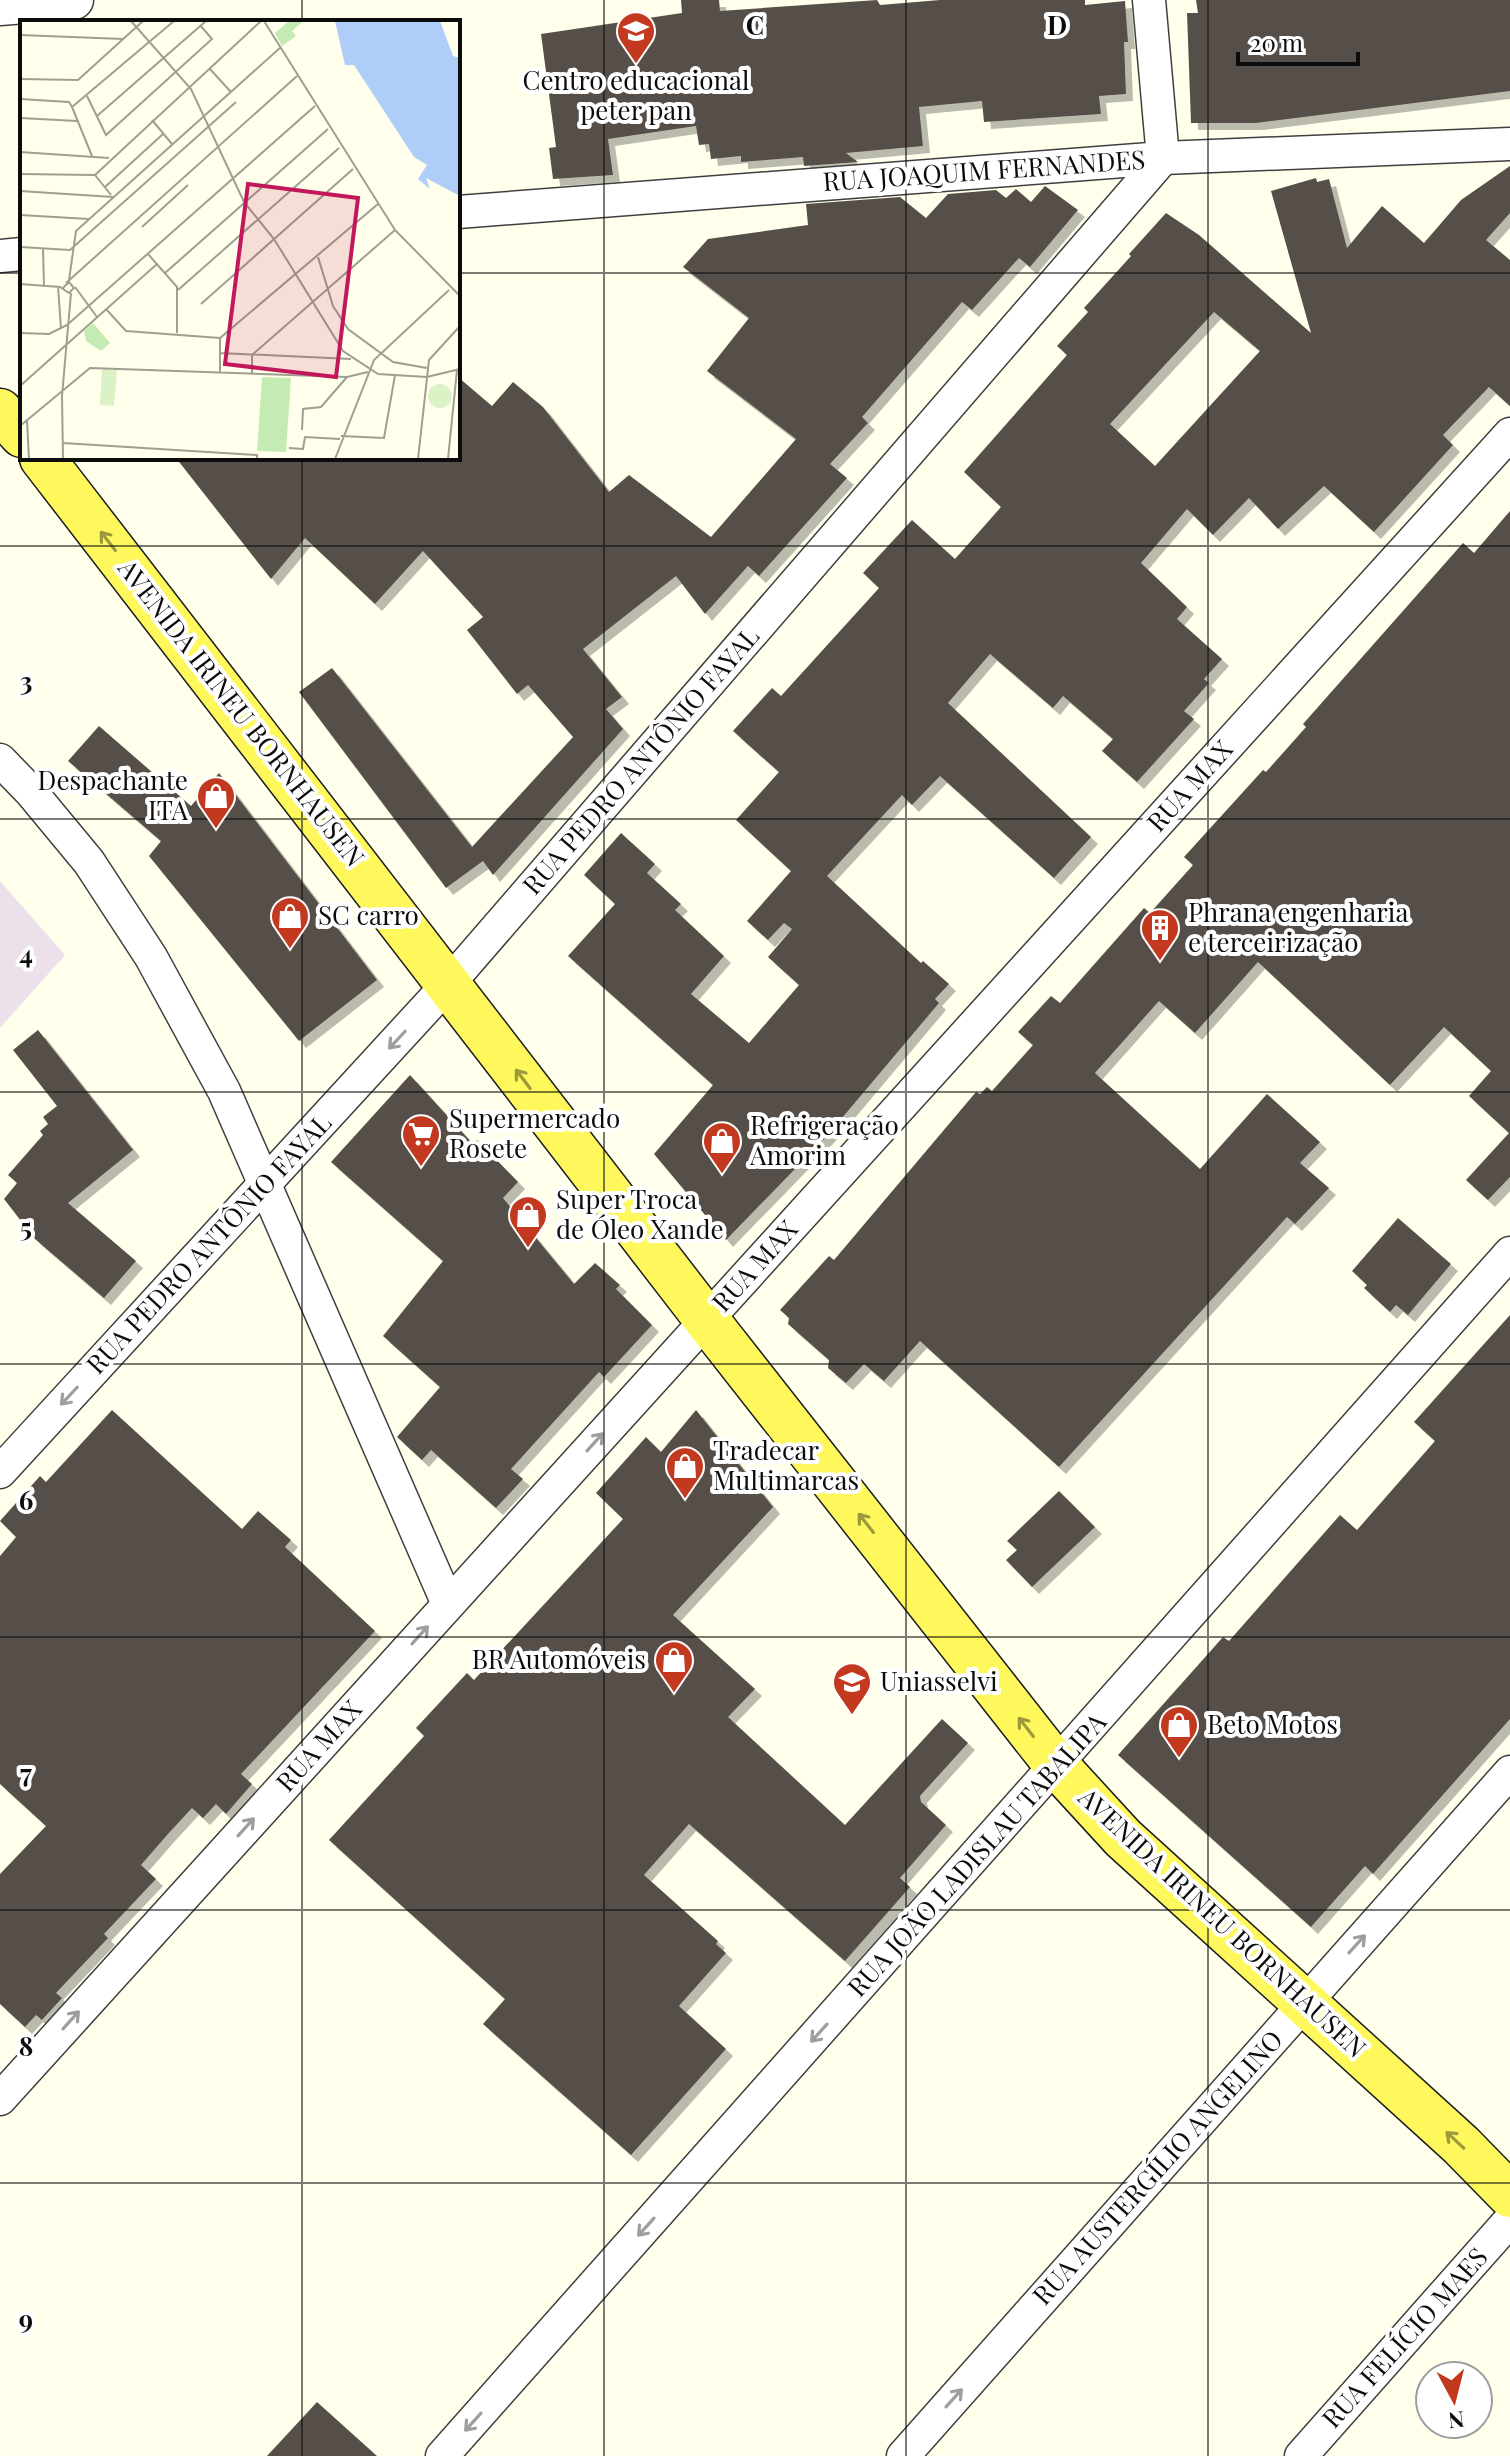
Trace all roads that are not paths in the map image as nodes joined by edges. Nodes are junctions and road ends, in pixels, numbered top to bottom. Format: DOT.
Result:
graph roads {
  1 [pos="74,0"];
  2 [pos="1149,0"];
  3 [pos="0,6"];
  4 [pos="1510,144"];
  5 [pos="1163,158"];
  6 [pos="460,212"];
  7 [pos="20,254"];
  8 [pos="0,256"];
  9 [pos="0,411"];
  10 [pos="20,433"];
  11 [pos="1510,434"];
  12 [pos="44,460"];
  13 [pos="0,760"];
  14 [pos="450,982"];
  15 [pos="265,1182"];
  16 [pos="1510,1253"];
  17 [pos="706,1319"];
  18 [pos="0,1472"];
  19 [pos="448,1604"];
  20 [pos="1057,1766"];
  21 [pos="1510,1772"];
  22 [pos="1305,2002"];
  23 [pos="0,2099"];
  24 [pos="1510,2195"];
  25 [pos="1510,2220"];
  26 [pos="442,2456"];
  27 [pos="903,2456"];
  28 [pos="1301,2456"];
  1 -- 3 [label="street"];
  2 -- 5 [label="street"];
  4 -- 5 [label="street, RUA JOAQUIM FERNANDES"];
  5 -- 6 [label="street, RUA JOAQUIM FERNANDES"];
  5 -- 14 [label="street, RUA PEDRO ANTÔNIO FAYAL"];
  7 -- 8 [label="street"];
  9 -- 10 [label="main road"];
  11 -- 17 [label="street, RUA MAX"];
  14 -- 12 [label="main road, AVENIDA IRINEU BORNHAUSEN, one-way"];
  13 -- 15 [label="street"];
  14 -- 15 [label="street, RUA PEDRO ANTÔNIO FAYAL, one-way"];
  17 -- 14 [label="main road, AVENIDA IRINEU BORNHAUSEN, one-way"];
  15 -- 18 [label="street, RUA PEDRO ANTÔNIO FAYAL, one-way"];
  15 -- 19 [label="street"];
  16 -- 20 [label="street, RUA JOÃO LADISLAU TABALIPA"];
  19 -- 17 [label="street, RUA MAX, one-way"];
  20 -- 17 [label="main road, AVENIDA IRINEU BORNHAUSEN, one-way"];
  23 -- 19 [label="street, RUA MAX, one-way"];
  20 -- 22 [label="main road, AVENIDA IRINEU BORNHAUSEN"];
  20 -- 26 [label="street, RUA JOÃO LADISLAU TABALIPA, one-way"];
  22 -- 21 [label="street, RUA AUSTERGÍLIO ANGELINO, one-way"];
  24 -- 22 [label="main road, AVENIDA IRINEU BORNHAUSEN, one-way"];
  27 -- 22 [label="street, RUA AUSTERGÍLIO ANGELINO, one-way"];
  25 -- 28 [label="street, RUA FELÍCIO MAES"];
}
